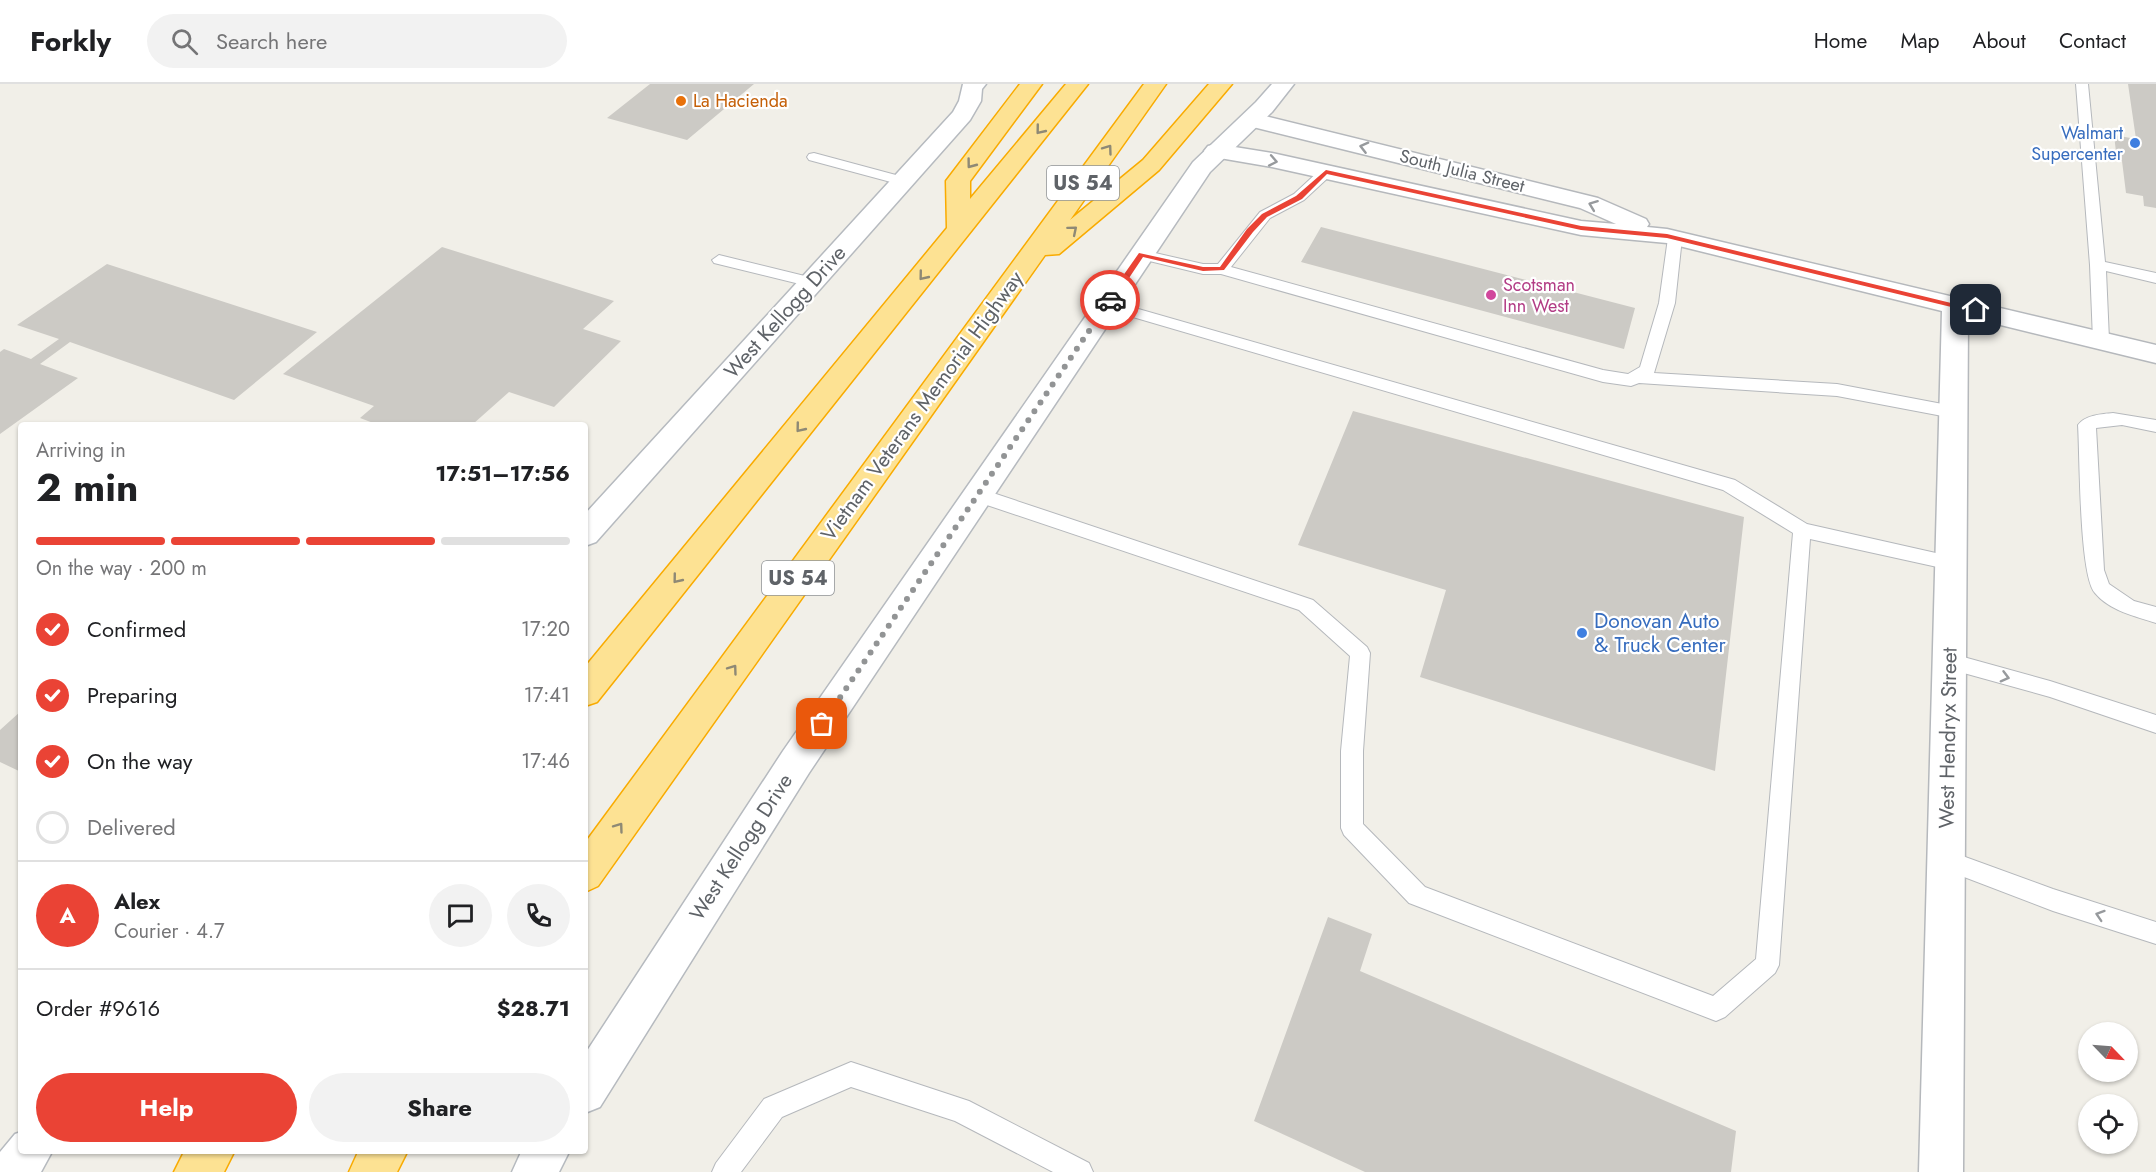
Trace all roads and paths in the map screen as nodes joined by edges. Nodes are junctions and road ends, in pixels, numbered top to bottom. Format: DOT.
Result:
graph roads {
  1 [pos="1031,84"];
  2 [pos="1077,84"];
  3 [pos="1155,84"];
  4 [pos="1221,84"];
  5 [pos="1283,84"];
  6 [pos="2082,84"];
  7 [pos="971,86"];
  8 [pos="1253,120"];
  9 [pos="1216,151"];
  10 [pos="814,158"];
  11 [pos="1326,172"];
  12 [pos="902,181"];
  13 [pos="960,231"];
  14 [pos="1671,237"];
  15 [pos="1142,255"];
  16 [pos="719,260"];
  17 [pos="2098,265"];
  18 [pos="1222,269"];
  19 [pos="2156,278"];
  20 [pos="1012,281"];
  21 [pos="812,282"];
  22 [pos="1955,305"];
  23 [pos="1107,306"];
  24 [pos="2101,340"];
  25 [pos="2156,354"];
  26 [pos="1636,377"];
  27 [pos="1953,412"];
  28 [pos="2156,426"];
  29 [pos="978,495"];
  30 [pos="1802,530"];
  31 [pos="588,531"];
  32 [pos="1951,563"];
  33 [pos="2156,615"];
  34 [pos="1949,661"];
  35 [pos="588,688"];
  36 [pos="2156,724"];
  37 [pos="1946,860"];
  38 [pos="588,870"];
  39 [pos="2156,933"];
  40 [pos="588,1087"];
  41 [pos="28,1154"];
  42 [pos="210,1154"];
  43 [pos="383,1154"];
  44 [pos="545,1154"];
  45 [pos="1948,1169"];
  46 [pos="12,1172"];
  47 [pos="196,1172"];
  48 [pos="371,1172"];
  49 [pos="534,1172"];
  50 [pos="725,1172"];
  51 [pos="1080,1172"];
  1 -- 13 [label="highway, one-way"];
  2 -- 13 [label="highway, US 54, one-way"];
  20 -- 3 [label="highway, Vietnam Veterans Memorial Highway / US 54, one-way"];
  20 -- 4 [label="highway, one-way"];
  5 -- 8 [label="street, West Kellogg Drive"];
  6 -- 17 [label="lane"];
  7 -- 12 [label="street, West Kellogg Drive"];
  8 -- 9 [label="street, West Kellogg Drive"];
  14 -- 8 [label="street, South Julia Street, one-way"];
  9 -- 11 [label="street, South Julia Street, one-way"];
  9 -- 15 [label="street, West Kellogg Drive"];
  10 -- 12 [label="lane"];
  11 -- 14 [label="street, South Julia Street"];
  11 -- 18 [label="lane"];
  12 -- 21 [label="street, West Kellogg Drive"];
  13 -- 35 [label="highway, US 54, one-way"];
  14 -- 22 [label="street, South Julia Street"];
  14 -- 26 [label="lane"];
  15 -- 18 [label="lane"];
  15 -- 23 [label="street, West Kellogg Drive"];
  16 -- 21 [label="lane"];
  17 -- 19 [label="lane"];
  17 -- 24 [label="lane"];
  18 -- 26 [label="lane"];
  38 -- 20 [label="highway, Vietnam Veterans Memorial Highway / US 54, one-way"];
  21 -- 31 [label="street, West Kellogg Drive"];
  22 -- 24 [label="street, South Julia Street"];
  22 -- 27 [label="street, West Hendryx Street"];
  23 -- 29 [label="street, West Kellogg Drive"];
  23 -- 30 [label="lane"];
  24 -- 25 [label="street, South Julia Street"];
  26 -- 27 [label="lane"];
  27 -- 32 [label="street, West Hendryx Street"];
  28 -- 33 [label="lane"];
  29 -- 30 [label="lane"];
  29 -- 40 [label="street, West Kellogg Drive"];
  30 -- 32 [label="lane"];
  32 -- 34 [label="street, West Hendryx Street"];
  34 -- 36 [label="lane, one-way"];
  34 -- 37 [label="street, West Hendryx Street"];
  39 -- 37 [label="lane, one-way"];
  37 -- 45 [label="street, West Hendryx Street"];
  41 -- 46 [label="street"];
  42 -- 47 [label="highway"];
  43 -- 48 [label="highway"];
  44 -- 49 [label="street"];
  50 -- 51 [label="lane"];
}
